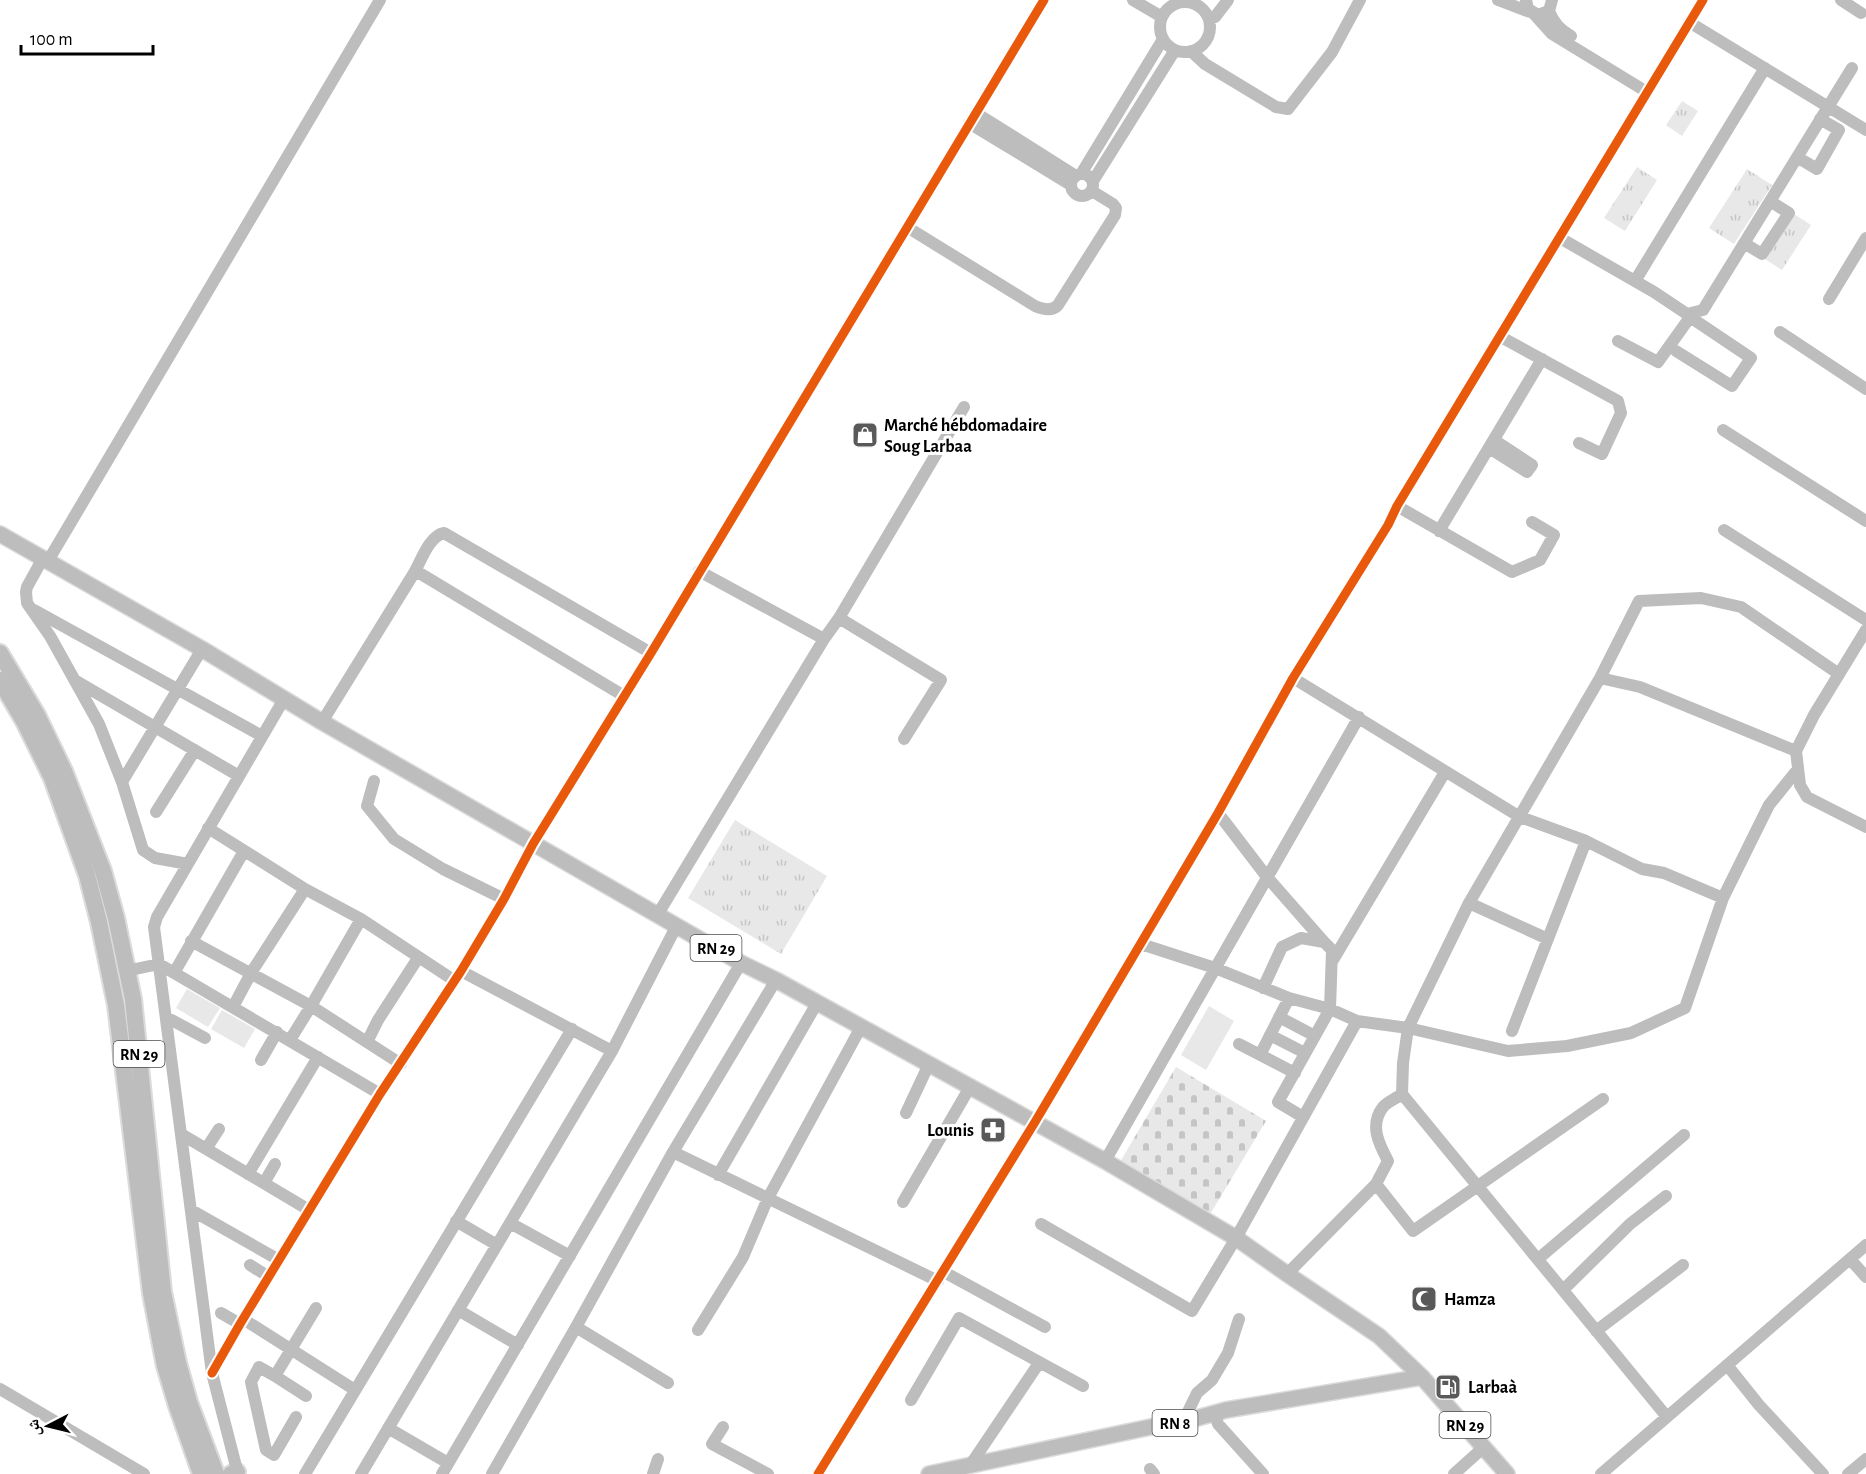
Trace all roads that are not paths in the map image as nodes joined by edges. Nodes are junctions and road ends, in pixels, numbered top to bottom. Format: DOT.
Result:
graph roads {
  1 [pos="380,0"];
  2 [pos="1044,0"];
  3 [pos="1133,0"];
  4 [pos="1228,0"];
  5 [pos="1360,0"];
  6 [pos="1498,0"];
  7 [pos="1702,0"];
  8 [pos="1841,0"];
  9 [pos="1551,5"];
  10 [pos="1530,9"];
  11 [pos="1861,13"];
  12 [pos="1162,17"];
  13 [pos="1209,20"];
  14 [pos="1689,22"];
  15 [pos="1163,39"];
  16 [pos="1175,50"];
  17 [pos="1191,51"];
  18 [pos="1765,68"];
  19 [pos="1852,68"];
  20 [pos="1649,88"];
  21 [pos="1828,106"];
  22 [pos="973,118"];
  23 [pos="1820,119"];
  24 [pos="1866,130"];
  25 [pos="1797,157"];
  26 [pos="1076,178"];
  27 [pos="1093,186"];
  28 [pos="1770,201"];
  29 [pos="907,226"];
  30 [pos="1560,238"];
  31 [pos="1744,243"];
  32 [pos="1864,245"];
  33 [pos="1635,282"];
  34 [pos="1829,299"];
  35 [pos="1692,315"];
  36 [pos="1780,332"];
  37 [pos="1501,337"];
  38 [pos="1618,340"];
  39 [pos="1676,351"];
  40 [pos="1542,359"];
  41 [pos="1866,389"];
  42 [pos="964,407"];
  43 [pos="1723,430"];
  44 [pos="1579,443"];
  45 [pos="1397,506"];
  46 [pos="1866,521"];
  47 [pos="1532,522"];
  48 [pos="1724,530"];
  49 [pos="1439,531"];
  50 [pos="0,534"];
  51 [pos="46,559"];
  52 [pos="699,571"];
  53 [pos="414,573"];
  54 [pos="30,608"];
  55 [pos="839,618"];
  56 [pos="1866,620"];
  57 [pos="1866,630"];
  58 [pos="824,639"];
  59 [pos="202,649"];
  60 [pos="0,653"];
  61 [pos="651,653"];
  62 [pos="1839,674"];
  63 [pos="1293,678"];
  64 [pos="1600,678"];
  65 [pos="0,680"];
  66 [pos="75,680"];
  67 [pos="177,688"];
  68 [pos="624,696"];
  69 [pos="284,699"];
  70 [pos="1359,717"];
  71 [pos="322,722"];
  72 [pos="155,727"];
  73 [pos="262,735"];
  74 [pos="904,739"];
  75 [pos="195,750"];
  76 [pos="1796,751"];
  77 [pos="1798,769"];
  78 [pos="1445,772"];
  79 [pos="239,776"];
  80 [pos="374,781"];
  81 [pos="122,782"];
  82 [pos="156,812"];
  83 [pos="1218,813"];
  84 [pos="1520,817"];
  85 [pos="1866,827"];
  86 [pos="208,828"];
  87 [pos="1586,841"];
  88 [pos="533,844"];
  89 [pos="244,850"];
  90 [pos="188,864"];
  91 [pos="1267,877"];
  92 [pos="305,889"];
  93 [pos="1723,898"];
  94 [pos="504,899"];
  95 [pos="1468,903"];
  96 [pos="658,914"];
  97 [pos="361,919"];
  98 [pos="677,925"];
  99 [pos="1548,939"];
  100 [pos="191,942"];
  101 [pos="1324,942"];
  102 [pos="1141,944"];
  103 [pos="418,958"];
  104 [pos="1333,960"];
  105 [pos="741,963"];
  106 [pos="159,964"];
  107 [pos="1215,968"];
  108 [pos="126,971"];
  109 [pos="174,973"];
  110 [pos="251,973"];
  111 [pos="458,976"];
  112 [pos="776,980"];
  113 [pos="1263,988"];
  114 [pos="1289,998"];
  115 [pos="817,1003"];
  116 [pos="312,1006"];
  117 [pos="233,1007"];
  118 [pos="1330,1009"];
  119 [pos="166,1017"];
  120 [pos="1279,1017"];
  121 [pos="1357,1021"];
  122 [pos="861,1027"];
  123 [pos="1408,1028"];
  124 [pos="572,1029"];
  125 [pos="1512,1031"];
  126 [pos="277,1032"];
  127 [pos="1270,1035"];
  128 [pos="1315,1036"];
  129 [pos="205,1038"];
  130 [pos="290,1040"];
  131 [pos="367,1041"];
  132 [pos="1239,1044"];
  133 [pos="612,1051"];
  134 [pos="1305,1053"];
  135 [pos="1260,1055"];
  136 [pos="318,1057"];
  137 [pos="261,1060"];
  138 [pos="401,1064"];
  139 [pos="929,1064"];
  140 [pos="1294,1073"];
  141 [pos="970,1087"];
  142 [pos="380,1094"];
  143 [pos="1402,1094"];
  144 [pos="1603,1099"];
  145 [pos="906,1113"];
  146 [pos="1303,1117"];
  147 [pos="1035,1122"];
  148 [pos="219,1129"];
  149 [pos="181,1134"];
  150 [pos="1684,1135"];
  151 [pos="206,1149"];
  152 [pos="673,1152"];
  153 [pos="1105,1161"];
  154 [pos="275,1164"];
  155 [pos="248,1174"];
  156 [pos="718,1175"];
  157 [pos="264,1183"];
  158 [pos="1376,1184"];
  159 [pos="1477,1186"];
  160 [pos="1666,1196"];
  161 [pos="768,1198"];
  162 [pos="903,1202"];
  163 [pos="190,1210"];
  164 [pos="309,1210"];
  165 [pos="456,1221"];
  166 [pos="510,1223"];
  167 [pos="1041,1224"];
  168 [pos="1236,1238"];
  169 [pos="497,1245"];
  170 [pos="1866,1245"];
  171 [pos="570,1257"];
  172 [pos="1538,1259"];
  173 [pos="1850,1259"];
  174 [pos="279,1260"];
  175 [pos="250,1265"];
  176 [pos="1683,1265"];
  177 [pos="1287,1274"];
  178 [pos="941,1276"];
  179 [pos="268,1277"];
  180 [pos="1866,1277"];
  181 [pos="1563,1290"];
  182 [pos="316,1308"];
  183 [pos="458,1310"];
  184 [pos="221,1313"];
  185 [pos="1239,1319"];
  186 [pos="241,1322"];
  187 [pos="576,1327"];
  188 [pos="1045,1327"];
  189 [pos="698,1330"];
  190 [pos="1596,1331"];
  191 [pos="518,1345"];
  192 [pos="290,1349"];
  193 [pos="1039,1363"];
  194 [pos="1727,1365"];
  195 [pos="212,1373"];
  196 [pos="274,1376"];
  197 [pos="1422,1377"];
  198 [pos="668,1383"];
  199 [pos="1083,1386"];
  200 [pos="0,1389"];
  201 [pos="355,1390"];
  202 [pos="306,1396"];
  203 [pos="911,1400"];
  204 [pos="1215,1413"];
  205 [pos="296,1417"];
  206 [pos="1667,1417"];
  207 [pos="1183,1422"];
  208 [pos="723,1427"];
  209 [pos="388,1428"];
  210 [pos="1484,1447"];
  211 [pos="658,1459"];
  212 [pos="1866,1459"];
  213 [pos="972,1464"];
  214 [pos="445,1468"];
  215 [pos="1608,1472"];
  216 [pos="235,1473"];
  217 [pos="144,1474"];
  218 [pos="201,1474"];
  219 [pos="216,1474"];
  220 [pos="305,1474"];
  221 [pos="361,1474"];
  222 [pos="492,1474"];
  223 [pos="653,1474"];
  224 [pos="768,1474"];
  225 [pos="818,1474"];
  226 [pos="929,1474"];
  227 [pos="1263,1474"];
  228 [pos="1454,1474"];
  229 [pos="1507,1474"];
  230 [pos="1823,1474"];
  231 [pos="1848,1474"];
  1 -- 51 [label="street"];
  2 -- 22 [label="street"];
  3 -- 12 [label="street"];
  4 -- 13 [label="street"];
  5 -- 17 [label="street"];
  6 -- 10 [label="street"];
  7 -- 14 [label="street"];
  8 -- 11 [label="street"];
  9 -- 10 [label="street"];
  9 -- 20 [label="street"];
  10 -- 20 [label="street"];
  12 -- 13 [label="street"];
  12 -- 15 [label="street"];
  13 -- 17 [label="street"];
  14 -- 18 [label="street"];
  14 -- 20 [label="street"];
  15 -- 16 [label="street"];
  15 -- 26 [label="street"];
  16 -- 17 [label="street"];
  16 -- 27 [label="street"];
  18 -- 21 [label="street"];
  18 -- 33 [label="street"];
  19 -- 21 [label="street"];
  20 -- 30 [label="street"];
  21 -- 23 [label="street"];
  21 -- 24 [label="street"];
  22 -- 26 [label="street"];
  22 -- 29 [label="street"];
  23 -- 25 [label="street"];
  23 -- 25 [label="street"];
  25 -- 28 [label="street"];
  26 -- 27 [label="street"];
  26 -- 27 [label="street"];
  27 -- 29 [label="street"];
  28 -- 31 [label="street"];
  28 -- 31 [label="street"];
  29 -- 52 [label="street"];
  30 -- 33 [label="street"];
  30 -- 37 [label="street"];
  31 -- 35 [label="street"];
  32 -- 34 [label="street"];
  33 -- 35 [label="street"];
  35 -- 38 [label="street"];
  35 -- 39 [label="street"];
  36 -- 41 [label="street"];
  37 -- 40 [label="street"];
  37 -- 45 [label="street"];
  40 -- 44 [label="street"];
  40 -- 49 [label="street"];
  42 -- 55 [label="street"];
  43 -- 46 [label="street"];
  45 -- 49 [label="street"];
  45 -- 63 [label="street"];
  47 -- 49 [label="street"];
  48 -- 56 [label="street"];
  50 -- 51 [label="main road, RN 29"];
  51 -- 54 [label="street"];
  51 -- 59 [label="main road, RN 29"];
  52 -- 58 [label="street"];
  52 -- 61 [label="street"];
  53 -- 61 [label="street"];
  53 -- 68 [label="street"];
  53 -- 71 [label="street"];
  54 -- 66 [label="street"];
  54 -- 67 [label="street"];
  55 -- 58 [label="street"];
  55 -- 74 [label="street"];
  57 -- 62 [label="street"];
  58 -- 96 [label="street"];
  59 -- 67 [label="street"];
  59 -- 69 [label="main road, RN 29"];
  60 -- 108 [label="highway, RN 29"];
  61 -- 68 [label="street"];
  62 -- 64 [label="street"];
  62 -- 76 [label="street"];
  63 -- 70 [label="street"];
  63 -- 83 [label="street"];
  64 -- 76 [label="street"];
  64 -- 84 [label="street"];
  65 -- 218 [label="highway, RN 29"];
  66 -- 72 [label="street"];
  66 -- 81 [label="street"];
  67 -- 72 [label="street"];
  67 -- 73 [label="street"];
  68 -- 88 [label="street"];
  69 -- 71 [label="main road, RN 29"];
  69 -- 73 [label="street"];
  70 -- 78 [label="street"];
  70 -- 91 [label="street"];
  71 -- 88 [label="main road, RN 29"];
  72 -- 75 [label="street"];
  72 -- 81 [label="street"];
  73 -- 79 [label="street"];
  75 -- 79 [label="street"];
  75 -- 82 [label="street"];
  76 -- 77 [label="street"];
  77 -- 85 [label="street"];
  77 -- 93 [label="street"];
  78 -- 84 [label="street"];
  78 -- 104 [label="street"];
  79 -- 86 [label="street"];
  80 -- 94 [label="street"];
  81 -- 90 [label="street"];
  83 -- 91 [label="street"];
  83 -- 102 [label="street"];
  84 -- 87 [label="street"];
  84 -- 95 [label="street"];
  86 -- 89 [label="street"];
  86 -- 90 [label="street"];
  87 -- 93 [label="street"];
  87 -- 99 [label="street"];
  88 -- 94 [label="street"];
  88 -- 96 [label="main road, RN 29"];
  89 -- 92 [label="street"];
  89 -- 100 [label="street"];
  90 -- 106 [label="street"];
  91 -- 101 [label="street"];
  91 -- 107 [label="street"];
  92 -- 97 [label="street"];
  92 -- 110 [label="street"];
  93 -- 123 [label="street"];
  94 -- 111 [label="street"];
  95 -- 99 [label="street"];
  95 -- 123 [label="street"];
  96 -- 98 [label="main road, RN 29"];
  97 -- 103 [label="street"];
  97 -- 116 [label="street"];
  98 -- 105 [label="main road, RN 29"];
  98 -- 133 [label="street"];
  99 -- 125 [label="street"];
  100 -- 109 [label="street"];
  100 -- 110 [label="street"];
  101 -- 104 [label="street"];
  101 -- 113 [label="street"];
  102 -- 107 [label="street"];
  102 -- 147 [label="street"];
  103 -- 111 [label="street"];
  103 -- 131 [label="street"];
  104 -- 118 [label="street"];
  105 -- 112 [label="main road, RN 29"];
  105 -- 171 [label="street"];
  106 -- 108 [label="street"];
  106 -- 109 [label="street"];
  106 -- 119 [label="street"];
  107 -- 113 [label="street"];
  107 -- 153 [label="street"];
  108 -- 219 [label="highway, RN 29"];
  109 -- 117 [label="street"];
  110 -- 116 [label="street"];
  110 -- 117 [label="street"];
  111 -- 124 [label="street"];
  111 -- 138 [label="street"];
  112 -- 115 [label="main road, RN 29"];
  112 -- 152 [label="street"];
  113 -- 114 [label="street"];
  114 -- 118 [label="street"];
  114 -- 120 [label="street"];
  115 -- 122 [label="main road, RN 29"];
  115 -- 156 [label="street"];
  116 -- 130 [label="street"];
  116 -- 131 [label="street"];
  117 -- 126 [label="street"];
  118 -- 121 [label="street"];
  118 -- 128 [label="street"];
  119 -- 129 [label="street"];
  119 -- 149 [label="street"];
  120 -- 127 [label="street"];
  120 -- 128 [label="street"];
  121 -- 123 [label="street"];
  121 -- 146 [label="street"];
  122 -- 139 [label="main road, RN 29"];
  122 -- 161 [label="street"];
  123 -- 143 [label="street"];
  124 -- 133 [label="street"];
  124 -- 165 [label="street"];
  126 -- 130 [label="street"];
  126 -- 137 [label="street"];
  127 -- 134 [label="street"];
  127 -- 135 [label="street"];
  128 -- 134 [label="street"];
  130 -- 136 [label="street"];
  131 -- 138 [label="street"];
  132 -- 135 [label="street"];
  133 -- 166 [label="street"];
  134 -- 140 [label="street"];
  135 -- 140 [label="street"];
  136 -- 142 [label="street"];
  136 -- 155 [label="street"];
  138 -- 142 [label="street"];
  139 -- 141 [label="main road, RN 29"];
  139 -- 145 [label="street"];
  140 -- 146 [label="street"];
  141 -- 147 [label="main road, RN 29"];
  141 -- 162 [label="street"];
  142 -- 164 [label="street"];
  143 -- 158 [label="street"];
  143 -- 159 [label="street"];
  144 -- 159 [label="street"];
  146 -- 168 [label="street"];
  147 -- 153 [label="main road, RN 29"];
  147 -- 178 [label="street"];
  148 -- 151 [label="street"];
  149 -- 151 [label="street"];
  149 -- 163 [label="street"];
  150 -- 172 [label="street"];
  151 -- 155 [label="street"];
  152 -- 156 [label="street"];
  152 -- 187 [label="street"];
  153 -- 168 [label="main road, RN 29"];
  154 -- 157 [label="street"];
  155 -- 157 [label="street"];
  156 -- 161 [label="street"];
  157 -- 164 [label="street"];
  158 -- 159 [label="street"];
  158 -- 177 [label="street"];
  159 -- 172 [label="street"];
  160 -- 181 [label="street"];
  161 -- 178 [label="street"];
  161 -- 189 [label="street"];
  163 -- 174 [label="street"];
  163 -- 195 [label="street"];
  164 -- 174 [label="street"];
  165 -- 169 [label="street"];
  165 -- 201 [label="street"];
  166 -- 169 [label="street"];
  166 -- 171 [label="street"];
  167 -- 168 [label="street"];
  168 -- 177 [label="main road, RN 29"];
  169 -- 183 [label="street"];
  170 -- 173 [label="street"];
  171 -- 191 [label="street"];
  172 -- 181 [label="street"];
  173 -- 180 [label="street"];
  173 -- 194 [label="street"];
  174 -- 179 [label="street"];
  175 -- 179 [label="street"];
  176 -- 190 [label="street"];
  177 -- 197 [label="main road, RN 29"];
  178 -- 188 [label="street"];
  178 -- 225 [label="street"];
  179 -- 186 [label="street"];
  181 -- 190 [label="street"];
  182 -- 192 [label="street"];
  183 -- 191 [label="street"];
  183 -- 209 [label="street"];
  184 -- 186 [label="street"];
  185 -- 207 [label="street"];
  186 -- 192 [label="street"];
  186 -- 195 [label="street"];
  187 -- 198 [label="street"];
  187 -- 222 [label="street"];
  190 -- 206 [label="street"];
  191 -- 214 [label="street"];
  192 -- 196 [label="street"];
  192 -- 201 [label="street"];
  193 -- 199 [label="street"];
  193 -- 203 [label="street"];
  193 -- 213 [label="street"];
  194 -- 206 [label="street"];
  194 -- 230 [label="street"];
  195 -- 216 [label="street"];
  196 -- 202 [label="street"];
  196 -- 205 [label="street"];
  197 -- 204 [label="main road, RN 8"];
  197 -- 210 [label="main road, RN 29"];
  200 -- 217 [label="street"];
  201 -- 220 [label="street"];
  204 -- 207 [label="main road, RN 8"];
  204 -- 227 [label="street"];
  206 -- 215 [label="street"];
  207 -- 213 [label="main road, RN 8"];
  208 -- 224 [label="street"];
  209 -- 214 [label="street"];
  209 -- 221 [label="street"];
  210 -- 228 [label="street"];
  210 -- 229 [label="main road, RN 29"];
  211 -- 223 [label="street"];
  212 -- 231 [label="street"];
  213 -- 226 [label="main road, RN 8"];
}
